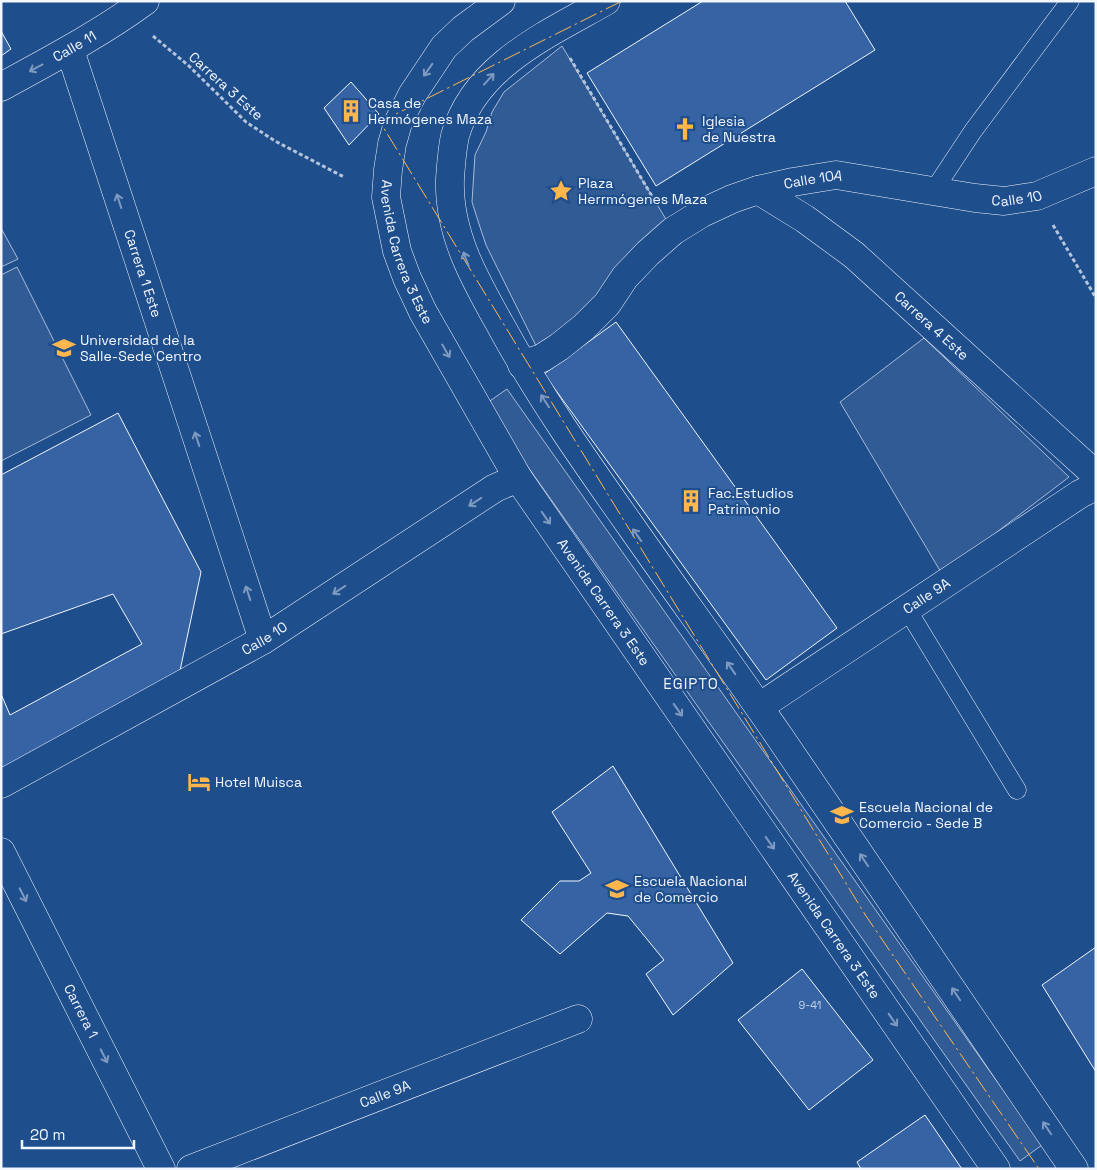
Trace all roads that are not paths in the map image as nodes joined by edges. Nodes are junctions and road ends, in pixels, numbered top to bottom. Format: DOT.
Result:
graph roads {
  1 [pos="501,1"];
  2 [pos="606,1"];
  3 [pos="1070,1"];
  4 [pos="137,8"];
  5 [pos="70,50"];
  6 [pos="1,87"];
  7 [pos="1096,172"];
  8 [pos="758,190"];
  9 [pos="934,190"];
  10 [pos="522,365"];
  11 [pos="1096,475"];
  12 [pos="518,478"];
  13 [pos="1096,486"];
  14 [pos="907,609"];
  15 [pos="263,640"];
  16 [pos="759,708"];
  17 [pos="1,784"];
  18 [pos="1017,790"];
  19 [pos="1,852"];
  20 [pos="578,1019"];
  21 [pos="161,1169"];
  22 [pos="191,1169"];
  23 [pos="996,1169"];
  24 [pos="1074,1169"];
  1 -- 12 [label="street, Avenida Carrera 3 Este, one-way"];
  10 -- 2 [label="street, one-way"];
  3 -- 9 [label="lane"];
  4 -- 5 [label="street, Calle 11"];
  5 -- 6 [label="street, Calle 11, one-way"];
  15 -- 5 [label="street, Carrera 1 Este, one-way"];
  7 -- 9 [label="street, Calle 10"];
  8 -- 9 [label="street, Calle 10A"];
  8 -- 10 [label="street, Calle 10A"];
  8 -- 11 [label="street, Carrera 4 Este"];
  16 -- 10 [label="street, one-way"];
  12 -- 15 [label="street, Calle 10, one-way"];
  12 -- 23 [label="street, Avenida Carrera 3 Este, one-way"];
  13 -- 14 [label="street, Calle 9A"];
  14 -- 16 [label="street, Calle 9A"];
  14 -- 18 [label="lane"];
  15 -- 17 [label="street, Calle 10"];
  24 -- 16 [label="street, one-way"];
  19 -- 21 [label="street, Carrera 1, one-way"];
  20 -- 22 [label="street, Calle 9A"];
}
